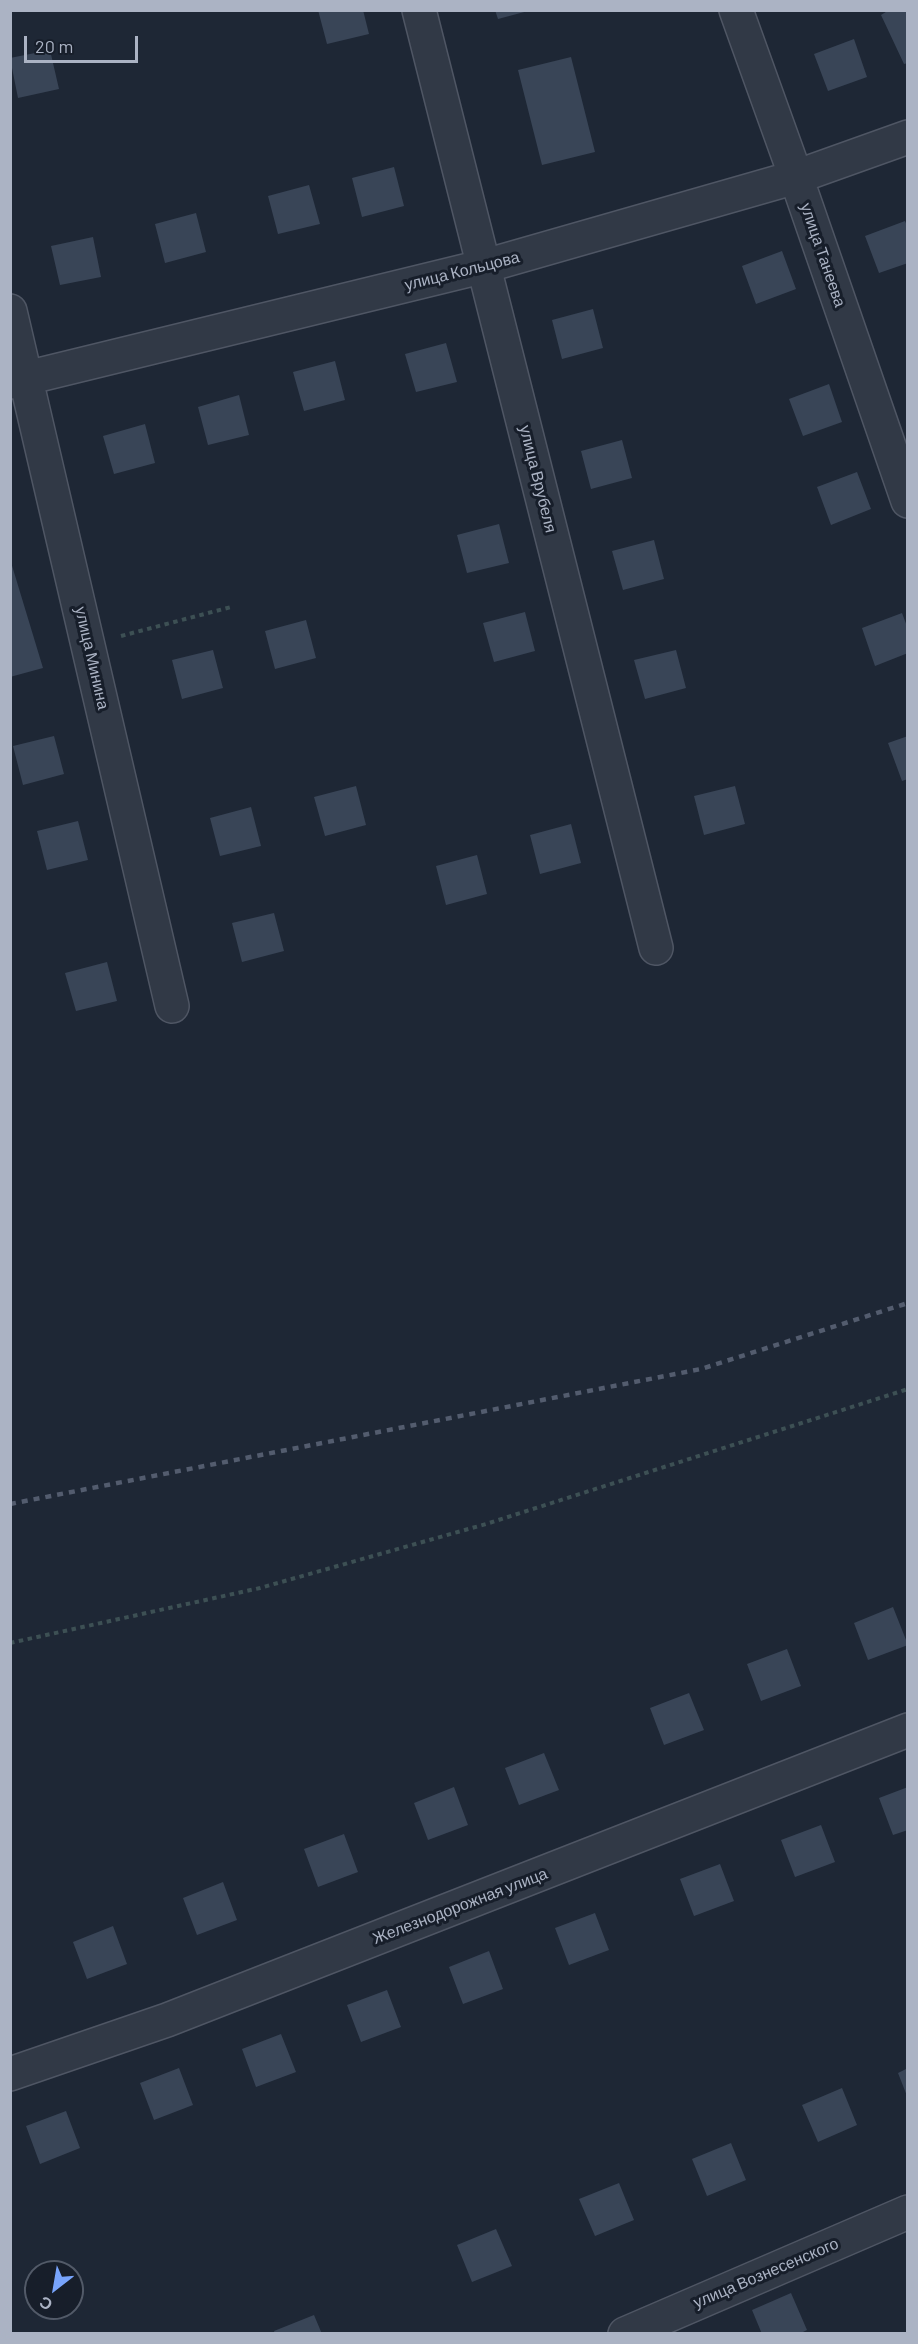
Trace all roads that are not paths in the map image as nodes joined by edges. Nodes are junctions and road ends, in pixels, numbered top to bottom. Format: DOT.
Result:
graph roads {
  1 [pos="419,10"];
  2 [pos="736,10"];
  3 [pos="908,137"];
  4 [pos="796,177"];
  5 [pos="485,266"];
  6 [pos="10,311"];
  7 [pos="19,380"];
  8 [pos="908,501"];
  9 [pos="656,948"];
  10 [pos="172,1006"];
  11 [pos="908,1730"];
  12 [pos="10,2074"];
  13 [pos="908,2212"];
  14 [pos="625,2334"];
  1 -- 5 [label="street, улица Врубеля"];
  2 -- 4 [label="street, улица Танеева"];
  3 -- 4 [label="street, улица Кольцова"];
  4 -- 5 [label="street, улица Кольцова"];
  4 -- 8 [label="street, улица Танеева"];
  5 -- 7 [label="street, улица Кольцова"];
  5 -- 9 [label="street, улица Врубеля"];
  6 -- 7 [label="street, улица Минина"];
  7 -- 10 [label="street, улица Минина"];
  11 -- 12 [label="street, Железнодорожная улица"];
  13 -- 14 [label="street, улица Вознесенского"];
}
